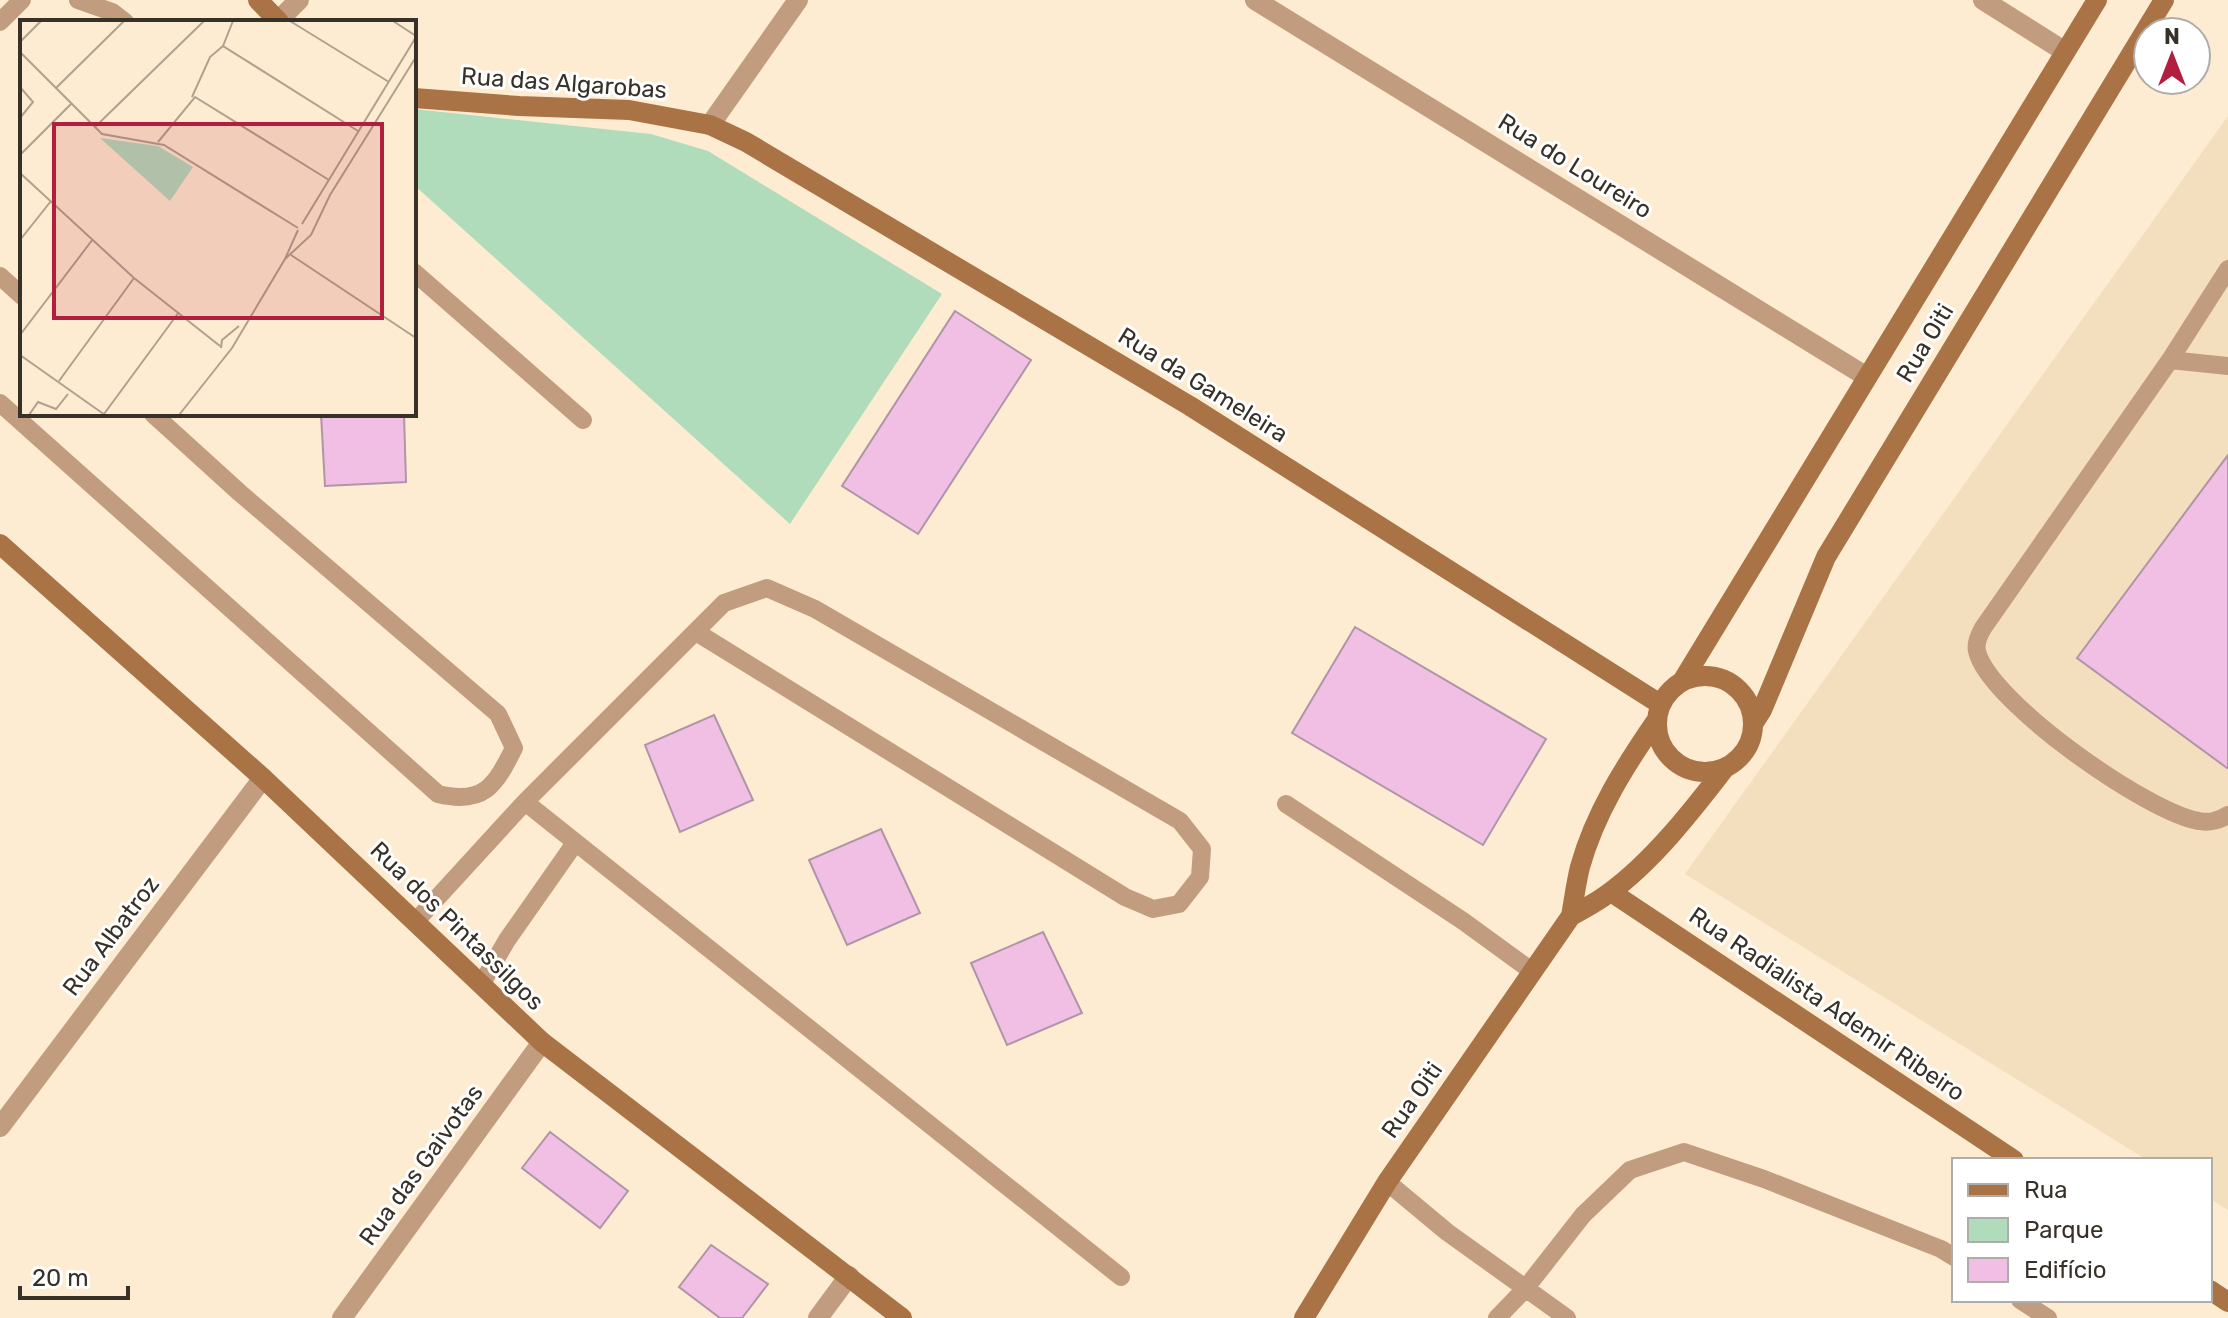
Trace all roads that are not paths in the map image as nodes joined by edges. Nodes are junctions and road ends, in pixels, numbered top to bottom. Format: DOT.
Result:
graph roads {
  1 [pos="22,0"];
  2 [pos="78,0"];
  3 [pos="258,0"];
  4 [pos="299,0"];
  5 [pos="798,0"];
  6 [pos="1255,0"];
  7 [pos="1983,0"];
  8 [pos="2097,0"];
  9 [pos="2164,0"];
  10 [pos="122,20"];
  11 [pos="277,20"];
  12 [pos="279,20"];
  13 [pos="0,22"];
  14 [pos="2064,51"];
  15 [pos="416,98"];
  16 [pos="710,125"];
  17 [pos="2228,269"];
  18 [pos="416,274"];
  19 [pos="0,276"];
  20 [pos="20,294"];
  21 [pos="2170,360"];
  22 [pos="2228,366"];
  23 [pos="1867,377"];
  24 [pos="0,403"];
  25 [pos="155,416"];
  26 [pos="583,420"];
  27 [pos="0,544"];
  28 [pos="696,632"];
  29 [pos="1683,680"];
  30 [pos="1658,712"];
  31 [pos="1753,724"];
  32 [pos="1725,768"];
  33 [pos="263,778"];
  34 [pos="525,802"];
  35 [pos="1286,804"];
  36 [pos="2228,815"];
  37 [pos="575,843"];
  38 [pos="1611,892"];
  39 [pos="1571,916"];
  40 [pos="415,922"];
  41 [pos="1533,972"];
  42 [pos="481,985"];
  43 [pos="542,1042"];
  44 [pos="0,1127"];
  45 [pos="2011,1158"];
  46 [pos="1387,1182"];
  47 [pos="1952,1256"];
  48 [pos="849,1276"];
  49 [pos="1121,1277"];
  50 [pos="1525,1289"];
  51 [pos="2023,1302"];
  52 [pos="342,1318"];
  53 [pos="818,1318"];
  54 [pos="902,1318"];
  55 [pos="1304,1318"];
  56 [pos="1497,1318"];
  57 [pos="1567,1318"];
  58 [pos="2048,1318"];
  1 -- 13 [label="lane"];
  2 -- 10 [label="lane"];
  3 -- 11 [label="street"];
  4 -- 12 [label="street"];
  5 -- 16 [label="street"];
  6 -- 23 [label="street, Rua do Loureiro"];
  7 -- 14 [label="street"];
  8 -- 14 [label="street, Rua Oiti"];
  9 -- 31 [label="street, Rua Oiti"];
  14 -- 23 [label="street, Rua Oiti"];
  15 -- 16 [label="street, Rua das Algarobas"];
  16 -- 30 [label="street, Rua da Gameleira"];
  17 -- 21 [label="lane"];
  18 -- 26 [label="lane"];
  19 -- 20 [label="lane"];
  21 -- 22 [label="lane"];
  21 -- 36 [label="lane"];
  23 -- 29 [label="street, Rua Oiti"];
  24 -- 25 [label="lane"];
  27 -- 33 [label="street, Rua dos Pintassilgos"];
  28 -- 28 [label="lane"];
  28 -- 34 [label="lane"];
  29 -- 30 [label="street"];
  29 -- 31 [label="street"];
  30 -- 32 [label="street"];
  30 -- 39 [label="street, Rua Oiti"];
  31 -- 32 [label="street"];
  32 -- 38 [label="street, Rua Oiti"];
  33 -- 40 [label="street, Rua dos Pintassilgos"];
  33 -- 44 [label="street, Rua Albatroz"];
  34 -- 37 [label="lane"];
  34 -- 40 [label="lane"];
  35 -- 41 [label="lane"];
  37 -- 42 [label="lane"];
  37 -- 49 [label="lane"];
  38 -- 39 [label="street, Rua Oiti"];
  38 -- 45 [label="street, Rua Radialista Ademir Ribeiro"];
  39 -- 41 [label="street, Rua Oiti"];
  40 -- 42 [label="street, Rua dos Pintassilgos"];
  41 -- 46 [label="street, Rua Oiti"];
  42 -- 43 [label="street, Rua dos Pintassilgos"];
  43 -- 48 [label="street, Rua dos Pintassilgos"];
  43 -- 52 [label="street, Rua das Gaivotas"];
  46 -- 50 [label="lane"];
  46 -- 55 [label="street, Rua Oiti"];
  47 -- 50 [label="lane"];
  48 -- 53 [label="street"];
  48 -- 54 [label="street, Rua dos Pintassilgos"];
  50 -- 56 [label="lane"];
  50 -- 57 [label="lane"];
  51 -- 58 [label="lane"];
}
